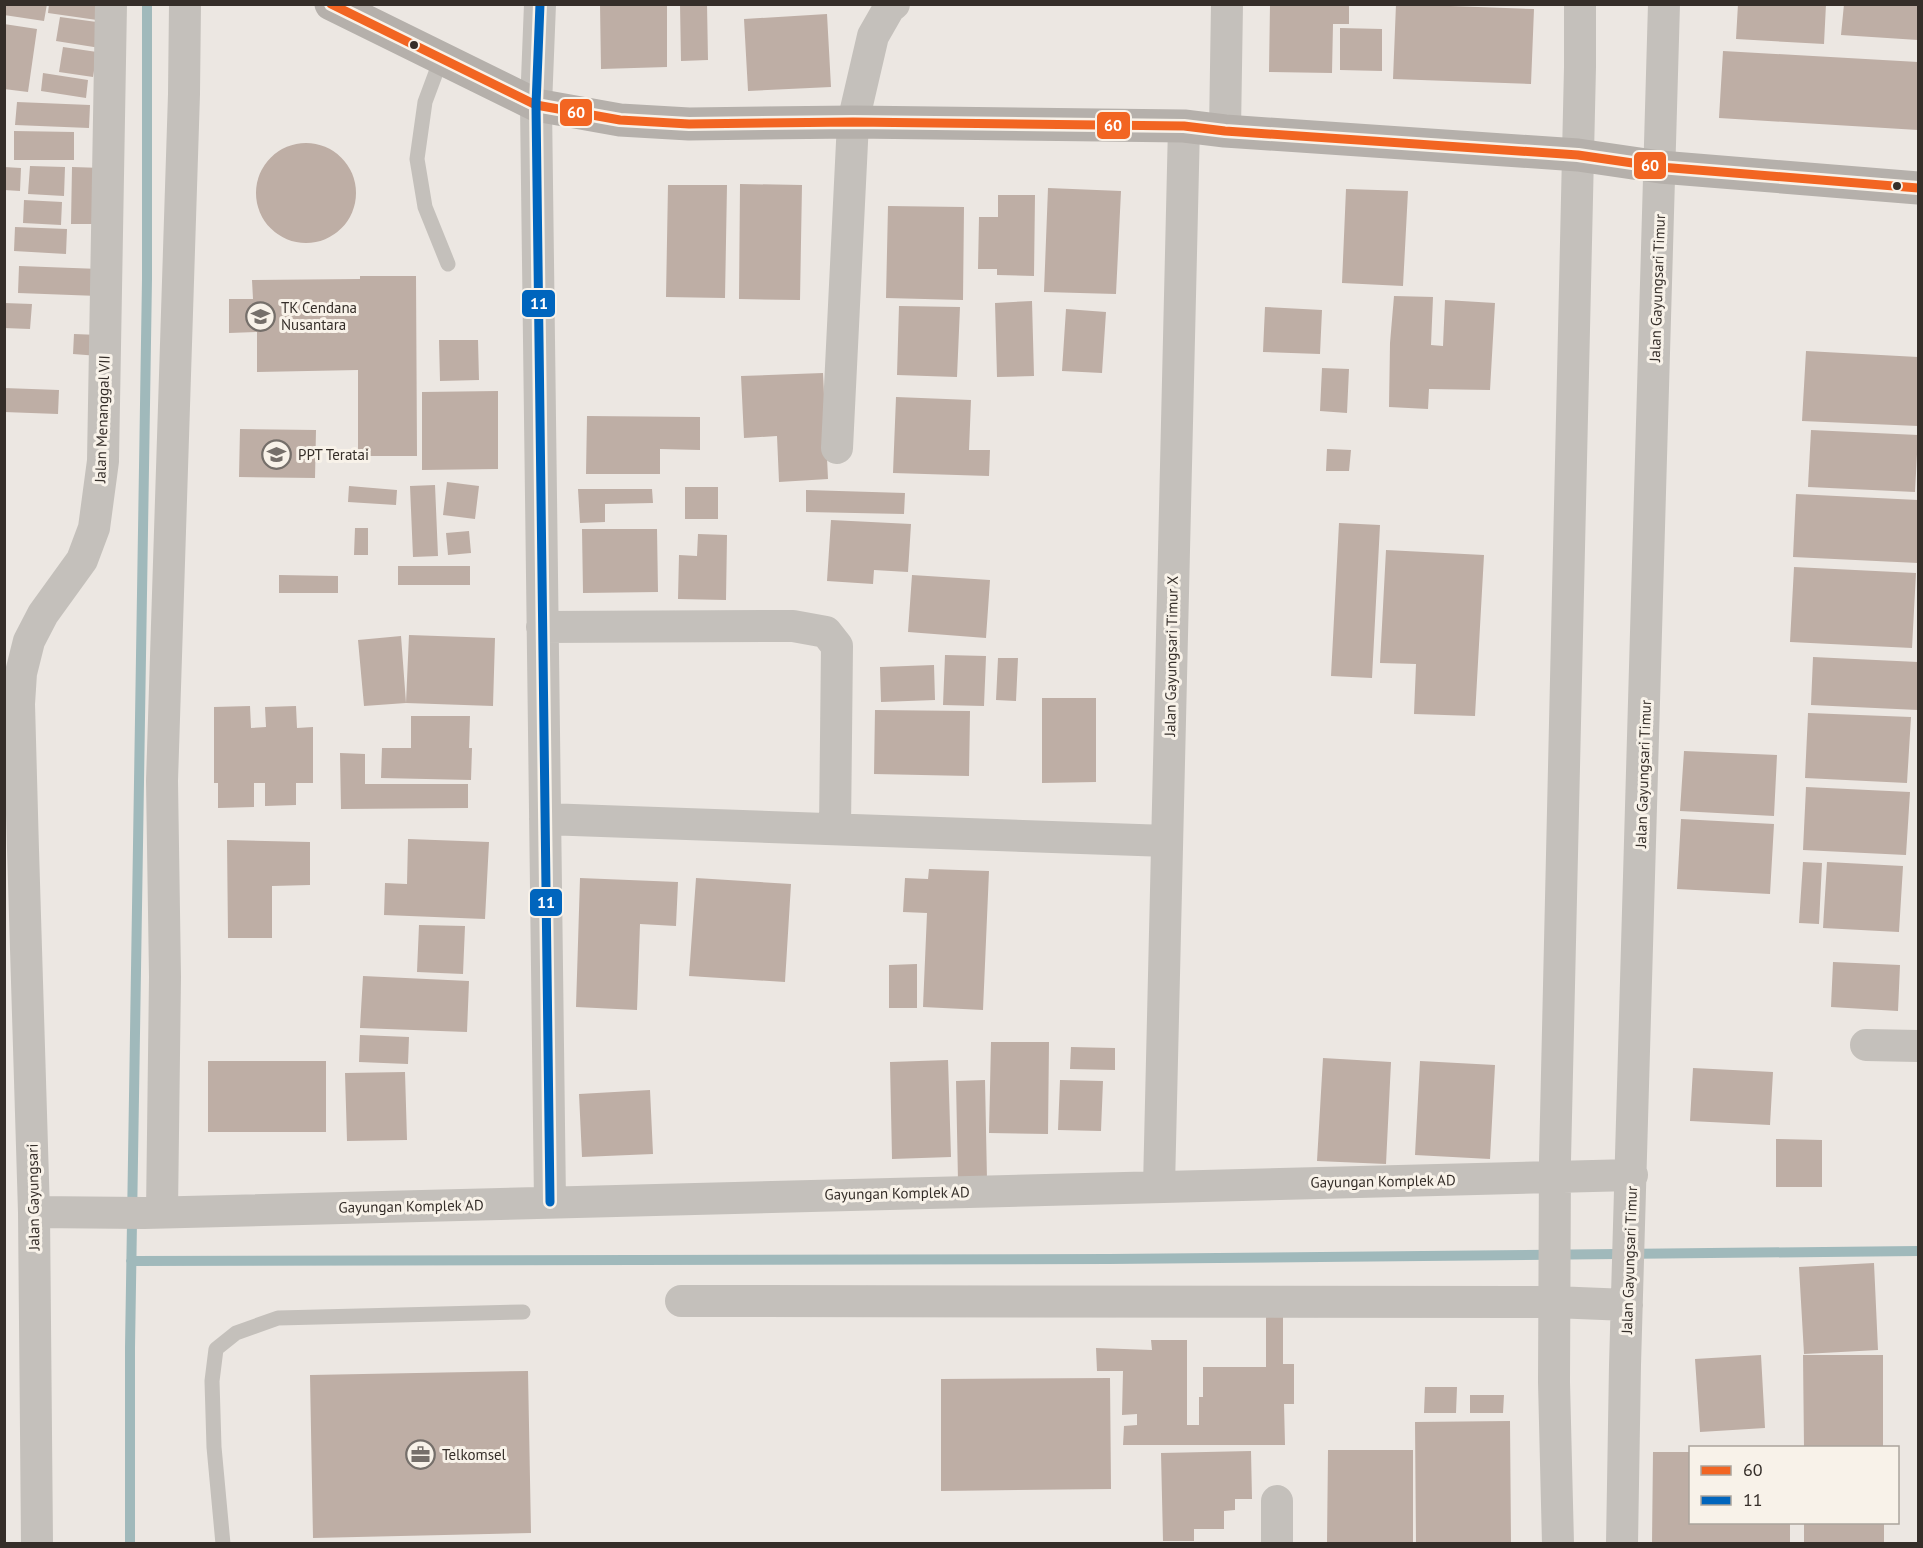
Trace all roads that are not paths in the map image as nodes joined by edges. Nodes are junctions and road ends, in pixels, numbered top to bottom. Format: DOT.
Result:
graph roads {
  1 [pos="111,4"];
  2 [pos="185,4"];
  3 [pos="540,4"];
  4 [pos="894,4"];
  5 [pos="1227,4"];
  6 [pos="1580,4"];
  7 [pos="1664,4"];
  8 [pos="338,6"];
  9 [pos="441,59"];
  10 [pos="536,105"];
  11 [pos="853,122"];
  12 [pos="1184,126"];
  13 [pos="1225,131"];
  14 [pos="1578,154"];
  15 [pos="1660,167"];
  16 [pos="1918,188"];
  17 [pos="448,264"];
  18 [pos="837,448"];
  19 [pos="542,627"];
  20 [pos="545,819"];
  21 [pos="835,829"];
  22 [pos="1167,841"];
  23 [pos="23,850"];
  24 [pos="1866,1045"];
  25 [pos="1918,1046"];
  26 [pos="1632,1175"];
  27 [pos="1159,1187"];
  28 [pos="1555,1192"];
  29 [pos="550,1202"];
  30 [pos="34,1212"];
  31 [pos="153,1212"];
  32 [pos="1555,1290"];
  33 [pos="1628,1293"];
  34 [pos="681,1301"];
  35 [pos="523,1312"];
  36 [pos="1277,1501"];
  37 [pos="37,1544"];
  38 [pos="223,1544"];
  39 [pos="1277,1544"];
  40 [pos="1558,1544"];
  41 [pos="1622,1544"];
  1 -- 23 [label="street, Jalan Menanggal VII"];
  2 -- 31 [label="street"];
  3 -- 10 [label="street"];
  4 -- 11 [label="street"];
  5 -- 13 [label="street"];
  6 -- 14 [label="street"];
  7 -- 15 [label="street, Jalan Gayungsari Timur"];
  8 -- 9 [label="street"];
  9 -- 10 [label="street"];
  9 -- 17 [label="lane"];
  10 -- 11 [label="street"];
  10 -- 19 [label="street"];
  11 -- 12 [label="street"];
  11 -- 18 [label="street"];
  12 -- 13 [label="street"];
  12 -- 22 [label="street, Jalan Gayungsari Timur X"];
  13 -- 14 [label="street"];
  14 -- 15 [label="street"];
  14 -- 28 [label="street"];
  15 -- 16 [label="street"];
  15 -- 26 [label="street, Jalan Gayungsari Timur"];
  19 -- 20 [label="street"];
  19 -- 21 [label="street"];
  20 -- 21 [label="street"];
  20 -- 29 [label="street"];
  21 -- 22 [label="street"];
  22 -- 27 [label="street, Jalan Gayungsari Timur X"];
  23 -- 30 [label="street, Jalan Gayungsari"];
  24 -- 25 [label="street"];
  26 -- 28 [label="street, Gayungan Komplek AD"];
  26 -- 33 [label="street, Jalan Gayungsari Timur"];
  27 -- 28 [label="street, Gayungan Komplek AD"];
  27 -- 29 [label="street, Gayungan Komplek AD"];
  28 -- 32 [label="street"];
  29 -- 31 [label="street, Gayungan Komplek AD"];
  30 -- 31 [label="street, Gayungan Komplek AD"];
  30 -- 37 [label="street, Jalan Gayungsari"];
  32 -- 33 [label="street"];
  32 -- 34 [label="street"];
  32 -- 40 [label="street"];
  33 -- 41 [label="street, Jalan Gayungsari Timur"];
  35 -- 38 [label="lane"];
  36 -- 39 [label="street"];
}
